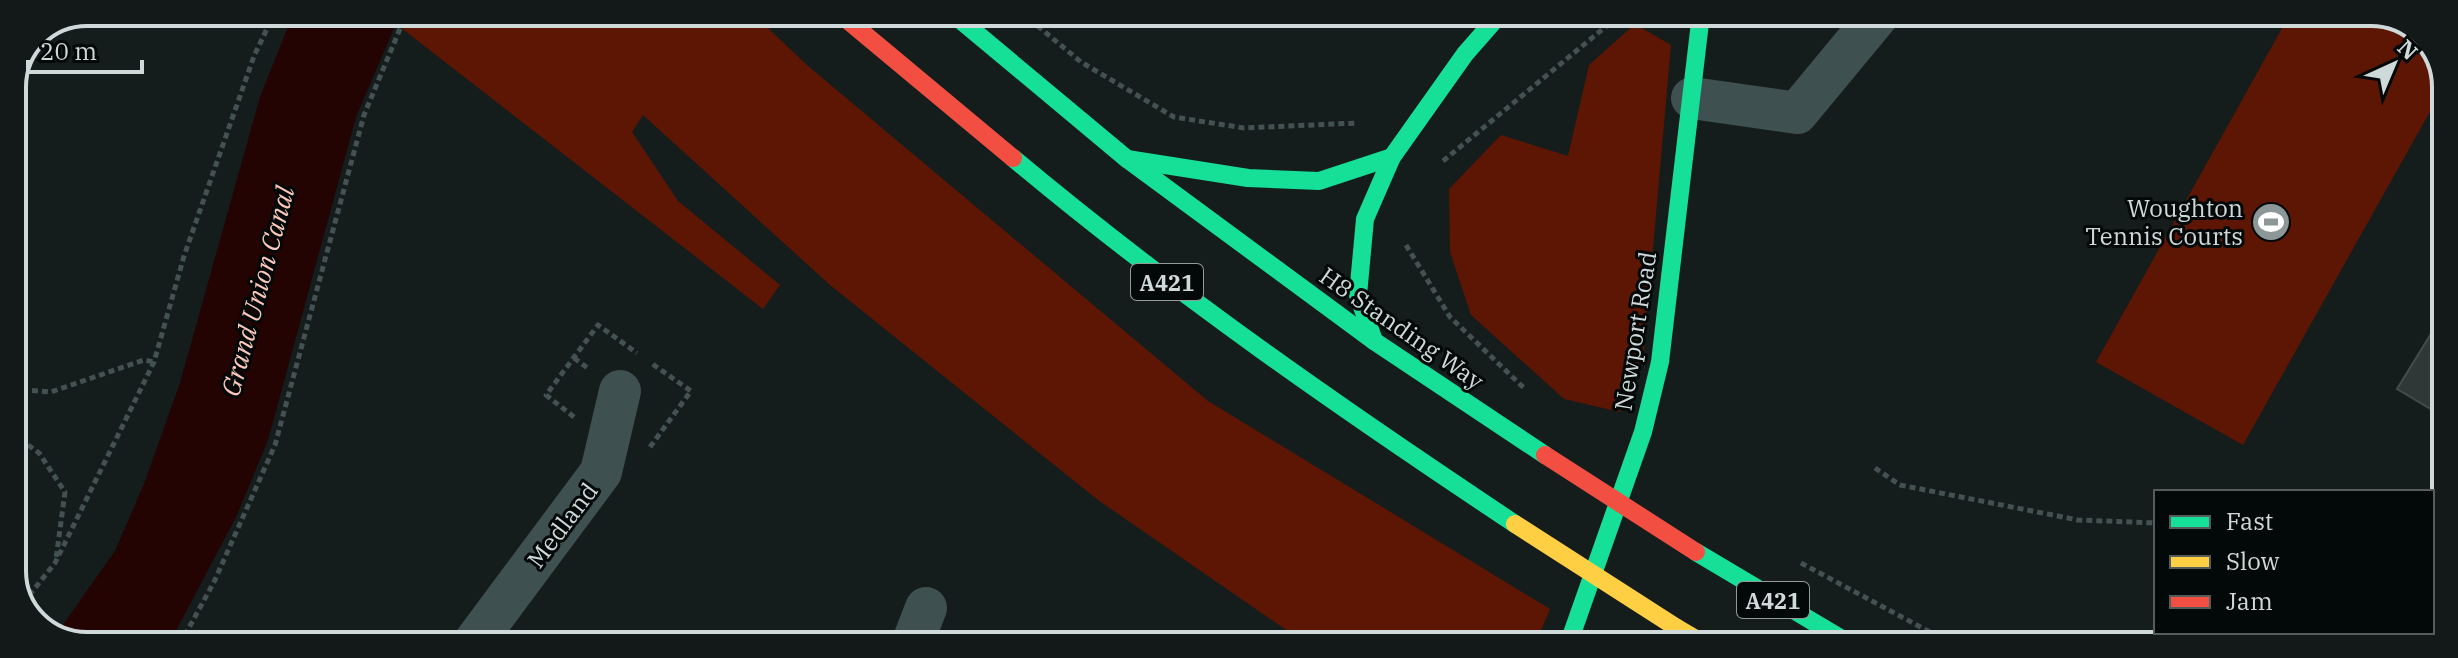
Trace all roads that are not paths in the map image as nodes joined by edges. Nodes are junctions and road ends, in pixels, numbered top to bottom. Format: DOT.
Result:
graph roads {
  1 [pos="855,26"];
  2 [pos="968,26"];
  3 [pos="1490,26"];
  4 [pos="1700,26"];
  5 [pos="1869,26"];
  6 [pos="1692,98"];
  7 [pos="1392,157"];
  8 [pos="1127,159"];
  9 [pos="1374,341"];
  10 [pos="620,391"];
  11 [pos="1677,628"];
  12 [pos="482,632"];
  13 [pos="1573,632"];
  14 [pos="1680,632"];
  15 [pos="1684,632"];
  16 [pos="1830,632"];
  1 -- 11 [label="main road, A421, bridge"];
  2 -- 8 [label="main road, H8 Standing Way / A421"];
  3 -- 7 [label="main road"];
  4 -- 6 [label="main road, Newport Road"];
  5 -- 6 [label="street"];
  6 -- 13 [label="main road, Newport Road"];
  7 -- 8 [label="main road"];
  7 -- 9 [label="main road"];
  8 -- 9 [label="main road, H8 Standing Way / A421"];
  9 -- 16 [label="main road, H8 Standing Way / A421, bridge"];
  10 -- 12 [label="street, Medland"];
  11 -- 14 [label="main road"];
  11 -- 15 [label="main road, A421"];
}
